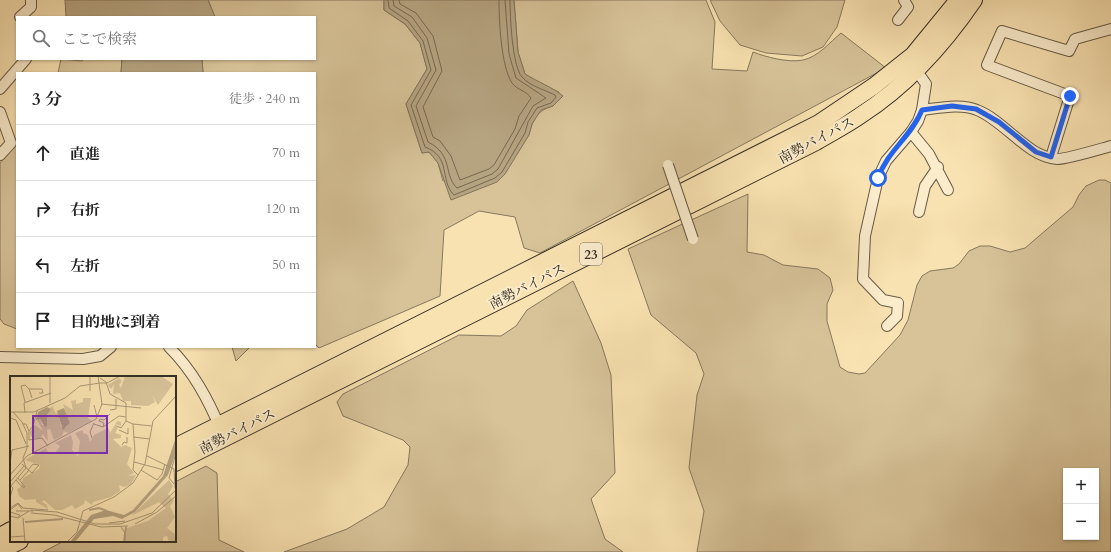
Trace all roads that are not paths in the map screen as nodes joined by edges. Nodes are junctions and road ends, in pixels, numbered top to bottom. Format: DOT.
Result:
graph roads {
  1 [pos="31,0"];
  2 [pos="904,0"];
  3 [pos="957,0"];
  4 [pos="974,0"];
  5 [pos="21,16"];
  6 [pos="898,20"];
  7 [pos="1111,29"];
  8 [pos="25,60"];
  9 [pos="916,70"];
  10 [pos="0,89"];
  11 [pos="922,110"];
  12 [pos="0,112"];
  13 [pos="911,132"];
  14 [pos="1111,146"];
  15 [pos="0,155"];
  16 [pos="1051,157"];
  17 [pos="668,165"];
  18 [pos="938,168"];
  19 [pos="948,190"];
  20 [pos="919,212"];
  21 [pos="693,239"];
  22 [pos="887,326"];
  23 [pos="110,348"];
  24 [pos="169,348"];
  25 [pos="0,357"];
  26 [pos="222,431"];
  27 [pos="176,447"];
  28 [pos="176,462"];
  29 [pos="10,531"];
  30 [pos="0,536"];
  31 [pos="18,542"];
  32 [pos="0,551"];
  1 -- 5 [label="street"];
  2 -- 6 [label="street"];
  3 -- 26 [label="highway, 南勢バイパス / 23"];
  4 -- 9 [label="highway, 南勢バイパス / 23"];
  7 -- 16 [label="street"];
  8 -- 10 [label="street"];
  9 -- 11 [label="street"];
  9 -- 26 [label="highway, 南勢バイパス / 23"];
  11 -- 13 [label="street"];
  11 -- 16 [label="street"];
  12 -- 15 [label="street"];
  13 -- 18 [label="street"];
  13 -- 22 [label="street"];
  14 -- 16 [label="street"];
  17 -- 21 [label="street, bridge"];
  18 -- 19 [label="street"];
  18 -- 20 [label="street"];
  23 -- 25 [label="street"];
  24 -- 26 [label="street"];
  26 -- 27 [label="highway, 南勢バイパス / 23"];
  26 -- 28 [label="highway, 南勢バイパス / 23"];
  29 -- 30 [label="highway"];
  31 -- 32 [label="highway"];
}
